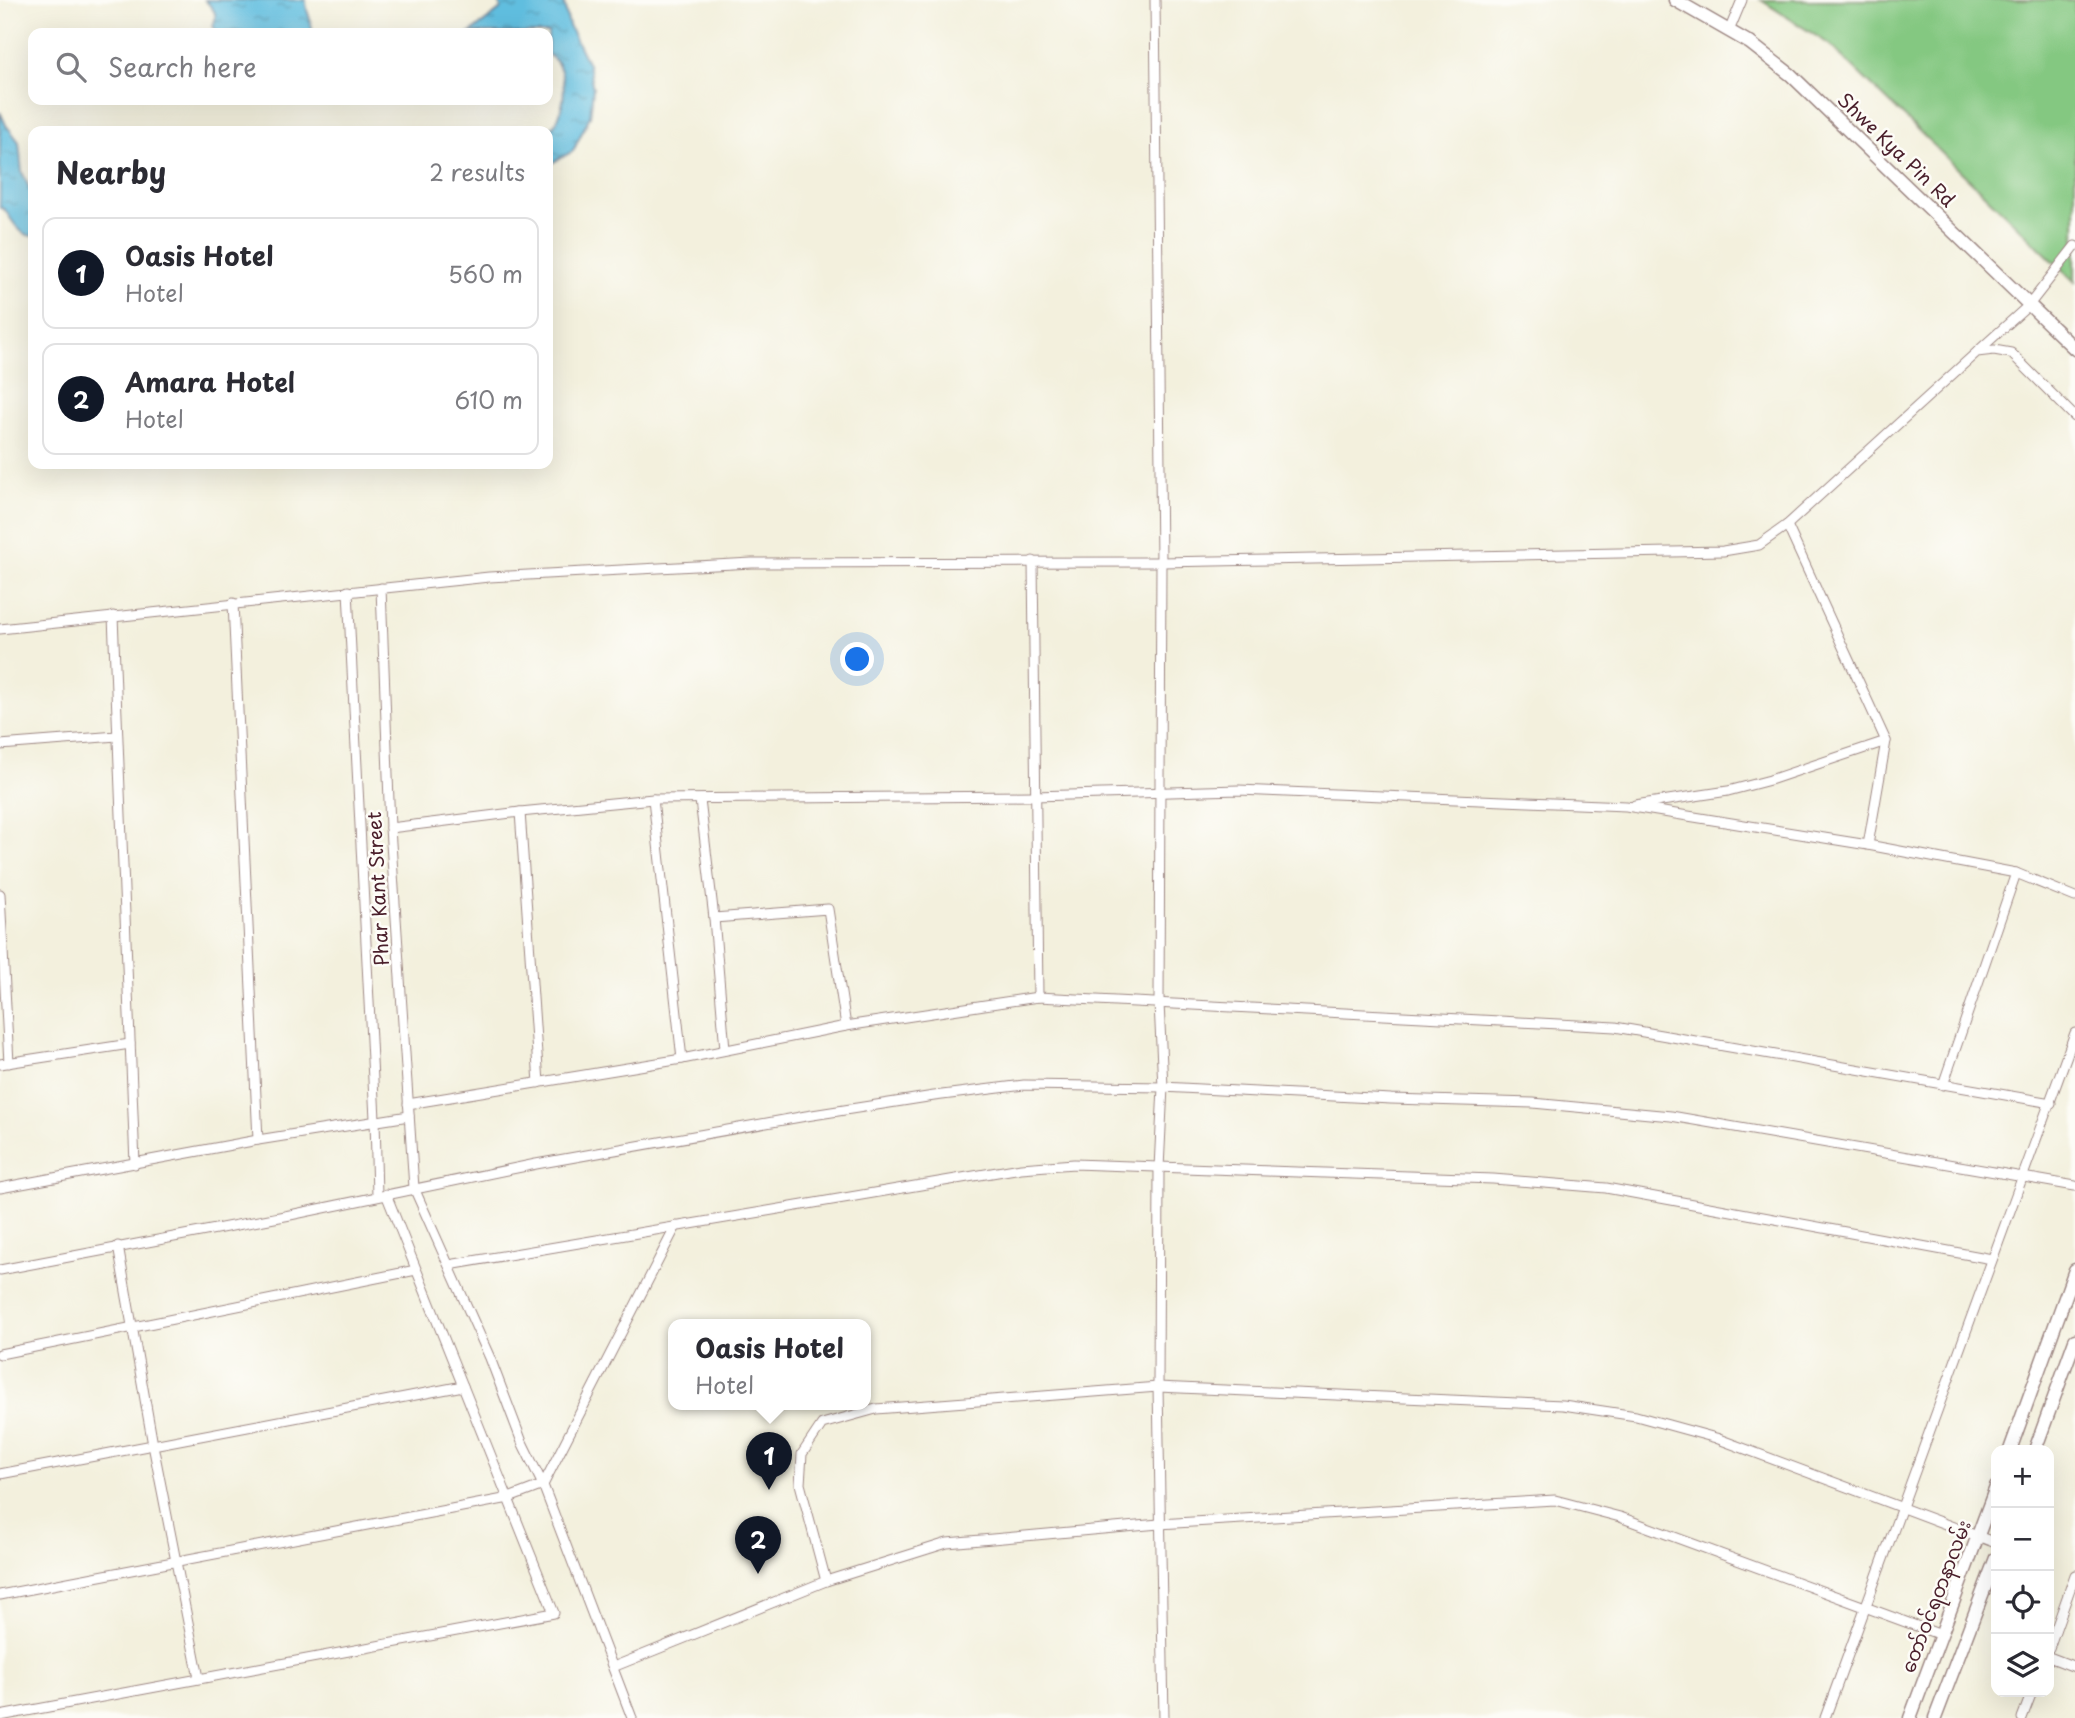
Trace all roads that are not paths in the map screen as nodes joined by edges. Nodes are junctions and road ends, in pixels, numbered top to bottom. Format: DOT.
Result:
graph roads {
  1 [pos="1155,0"];
  2 [pos="1675,0"];
  3 [pos="1742,0"];
  4 [pos="1729,31"];
  5 [pos="2075,246"];
  6 [pos="2029,305"];
  7 [pos="2075,349"];
  8 [pos="1977,352"];
  9 [pos="2075,417"];
  10 [pos="1787,525"];
  11 [pos="1033,561"];
  12 [pos="1161,562"];
  13 [pos="382,588"];
  14 [pos="348,591"];
  15 [pos="233,603"];
  16 [pos="113,616"];
  17 [pos="0,629"];
  18 [pos="117,736"];
  19 [pos="1886,741"];
  20 [pos="0,745"];
  21 [pos="1159,792"];
  22 [pos="1034,796"];
  23 [pos="653,799"];
  24 [pos="700,800"];
  25 [pos="1626,806"];
  26 [pos="520,812"];
  27 [pos="390,828"];
  28 [pos="1868,845"];
  29 [pos="2016,873"];
  30 [pos="0,894"];
  31 [pos="2075,897"];
  32 [pos="714,918"];
  33 [pos="1038,997"];
  34 [pos="1159,1003"];
  35 [pos="846,1026"];
  36 [pos="2075,1033"];
  37 [pos="130,1044"];
  38 [pos="725,1049"];
  39 [pos="682,1059"];
  40 [pos="5,1063"];
  41 [pos="539,1083"];
  42 [pos="1943,1085"];
  43 [pos="1163,1087"];
  44 [pos="2051,1103"];
  45 [pos="408,1104"];
  46 [pos="409,1116"];
  47 [pos="375,1119"];
  48 [pos="258,1140"];
  49 [pos="135,1164"];
  50 [pos="1159,1168"];
  51 [pos="2021,1178"];
  52 [pos="2075,1186"];
  53 [pos="0,1188"];
  54 [pos="414,1188"];
  55 [pos="381,1195"];
  56 [pos="676,1226"];
  57 [pos="118,1247"];
  58 [pos="1992,1259"];
  59 [pos="449,1265"];
  60 [pos="0,1270"];
  61 [pos="416,1270"];
  62 [pos="2075,1270"];
  63 [pos="132,1329"];
  64 [pos="2075,1340"];
  65 [pos="0,1354"];
  66 [pos="463,1386"];
  67 [pos="1158,1387"];
  68 [pos="153,1445"];
  69 [pos="2012,1445"];
  70 [pos="2037,1445"];
  71 [pos="0,1474"];
  72 [pos="543,1485"];
  73 [pos="509,1498"];
  74 [pos="1991,1501"];
  75 [pos="1902,1509"];
  76 [pos="1159,1524"];
  77 [pos="1978,1536"];
  78 [pos="1991,1541"];
  79 [pos="177,1561"];
  80 [pos="1991,1571"];
  81 [pos="2075,1575"];
  82 [pos="826,1581"];
  83 [pos="0,1595"];
  84 [pos="1865,1606"];
  85 [pos="2054,1634"];
  86 [pos="1941,1635"];
  87 [pos="2054,1659"];
  88 [pos="613,1667"];
  89 [pos="2075,1667"];
  90 [pos="199,1678"];
  91 [pos="2030,1697"];
  92 [pos="0,1716"];
  93 [pos="632,1718"];
  94 [pos="1164,1718"];
  95 [pos="1825,1718"];
  96 [pos="1910,1718"];
  97 [pos="1935,1718"];
  98 [pos="2022,1718"];
  1 -- 12 [label="street"];
  2 -- 4 [label="main road, Shwe Kya Pin Rd"];
  3 -- 4 [label="street"];
  4 -- 6 [label="main road, Shwe Kya Pin Rd"];
  5 -- 6 [label="street"];
  6 -- 7 [label="main road, Shwe Kya Pin Rd"];
  6 -- 8 [label="street"];
  8 -- 9 [label="street"];
  8 -- 10 [label="street"];
  10 -- 12 [label="street"];
  10 -- 19 [label="street"];
  11 -- 12 [label="street"];
  11 -- 13 [label="street"];
  11 -- 22 [label="street"];
  12 -- 21 [label="street"];
  13 -- 14 [label="street"];
  13 -- 27 [label="street, Phar Kant Street"];
  14 -- 15 [label="street"];
  14 -- 47 [label="street"];
  15 -- 16 [label="street"];
  15 -- 48 [label="street"];
  16 -- 17 [label="street"];
  16 -- 18 [label="street"];
  18 -- 20 [label="street"];
  18 -- 37 [label="street"];
  19 -- 25 [label="street"];
  19 -- 28 [label="street"];
  21 -- 22 [label="street"];
  21 -- 25 [label="street"];
  21 -- 34 [label="street"];
  22 -- 24 [label="street"];
  22 -- 33 [label="street"];
  23 -- 24 [label="street"];
  23 -- 26 [label="street"];
  23 -- 39 [label="street"];
  24 -- 32 [label="street"];
  25 -- 28 [label="street"];
  26 -- 27 [label="street"];
  26 -- 41 [label="street"];
  27 -- 45 [label="street, Phar Kant Street"];
  28 -- 29 [label="street"];
  29 -- 31 [label="street"];
  29 -- 42 [label="street"];
  30 -- 40 [label="street"];
  32 -- 35 [label="street"];
  32 -- 38 [label="street"];
  33 -- 34 [label="street"];
  33 -- 35 [label="street"];
  34 -- 42 [label="street"];
  34 -- 43 [label="street"];
  35 -- 38 [label="street"];
  36 -- 44 [label="street"];
  37 -- 40 [label="street"];
  37 -- 49 [label="street"];
  38 -- 39 [label="street"];
  39 -- 41 [label="street"];
  41 -- 45 [label="street"];
  42 -- 44 [label="street"];
  43 -- 50 [label="street"];
  43 -- 51 [label="street"];
  43 -- 54 [label="street"];
  44 -- 51 [label="street"];
  45 -- 46 [label="street, Phar Kant Street"];
  46 -- 47 [label="street"];
  46 -- 54 [label="street, Phar Kant Street"];
  47 -- 48 [label="street"];
  47 -- 55 [label="street"];
  48 -- 49 [label="street"];
  49 -- 53 [label="street"];
  50 -- 56 [label="street"];
  50 -- 58 [label="street"];
  50 -- 67 [label="street"];
  51 -- 52 [label="street"];
  51 -- 58 [label="street"];
  54 -- 55 [label="street"];
  54 -- 59 [label="street"];
  55 -- 57 [label="street"];
  55 -- 61 [label="street"];
  56 -- 59 [label="street"];
  56 -- 72 [label="street"];
  57 -- 60 [label="street"];
  57 -- 63 [label="street"];
  58 -- 75 [label="street"];
  59 -- 72 [label="street"];
  61 -- 63 [label="street"];
  61 -- 66 [label="street"];
  62 -- 69 [label="main road"];
  63 -- 65 [label="street"];
  63 -- 68 [label="street"];
  64 -- 70 [label="main road"];
  66 -- 68 [label="street"];
  66 -- 73 [label="street"];
  67 -- 75 [label="street"];
  67 -- 76 [label="street"];
  67 -- 82 [label="street"];
  68 -- 71 [label="street"];
  68 -- 79 [label="street"];
  72 -- 73 [label="street"];
  72 -- 88 [label="street"];
  73 -- 79 [label="street"];
  73 -- 90 [label="street"];
  74 -- 77 [label="main road, တော်ဝင်ရတနာလမ်း"];
  75 -- 77 [label="street"];
  75 -- 84 [label="street"];
  76 -- 82 [label="street"];
  76 -- 84 [label="street"];
  76 -- 94 [label="street"];
  77 -- 78 [label="street"];
  77 -- 86 [label="main road, တော်ဝင်ရတနာလမ်း"];
  79 -- 83 [label="street"];
  79 -- 90 [label="street"];
  80 -- 97 [label="main road"];
  81 -- 85 [label="street"];
  82 -- 88 [label="street"];
  84 -- 86 [label="street"];
  84 -- 95 [label="street"];
  86 -- 96 [label="main road, တော်ဝင်ရတနာလမ်း"];
  87 -- 89 [label="street"];
  88 -- 93 [label="street"];
  90 -- 92 [label="street"];
  91 -- 98 [label="street"];
}
